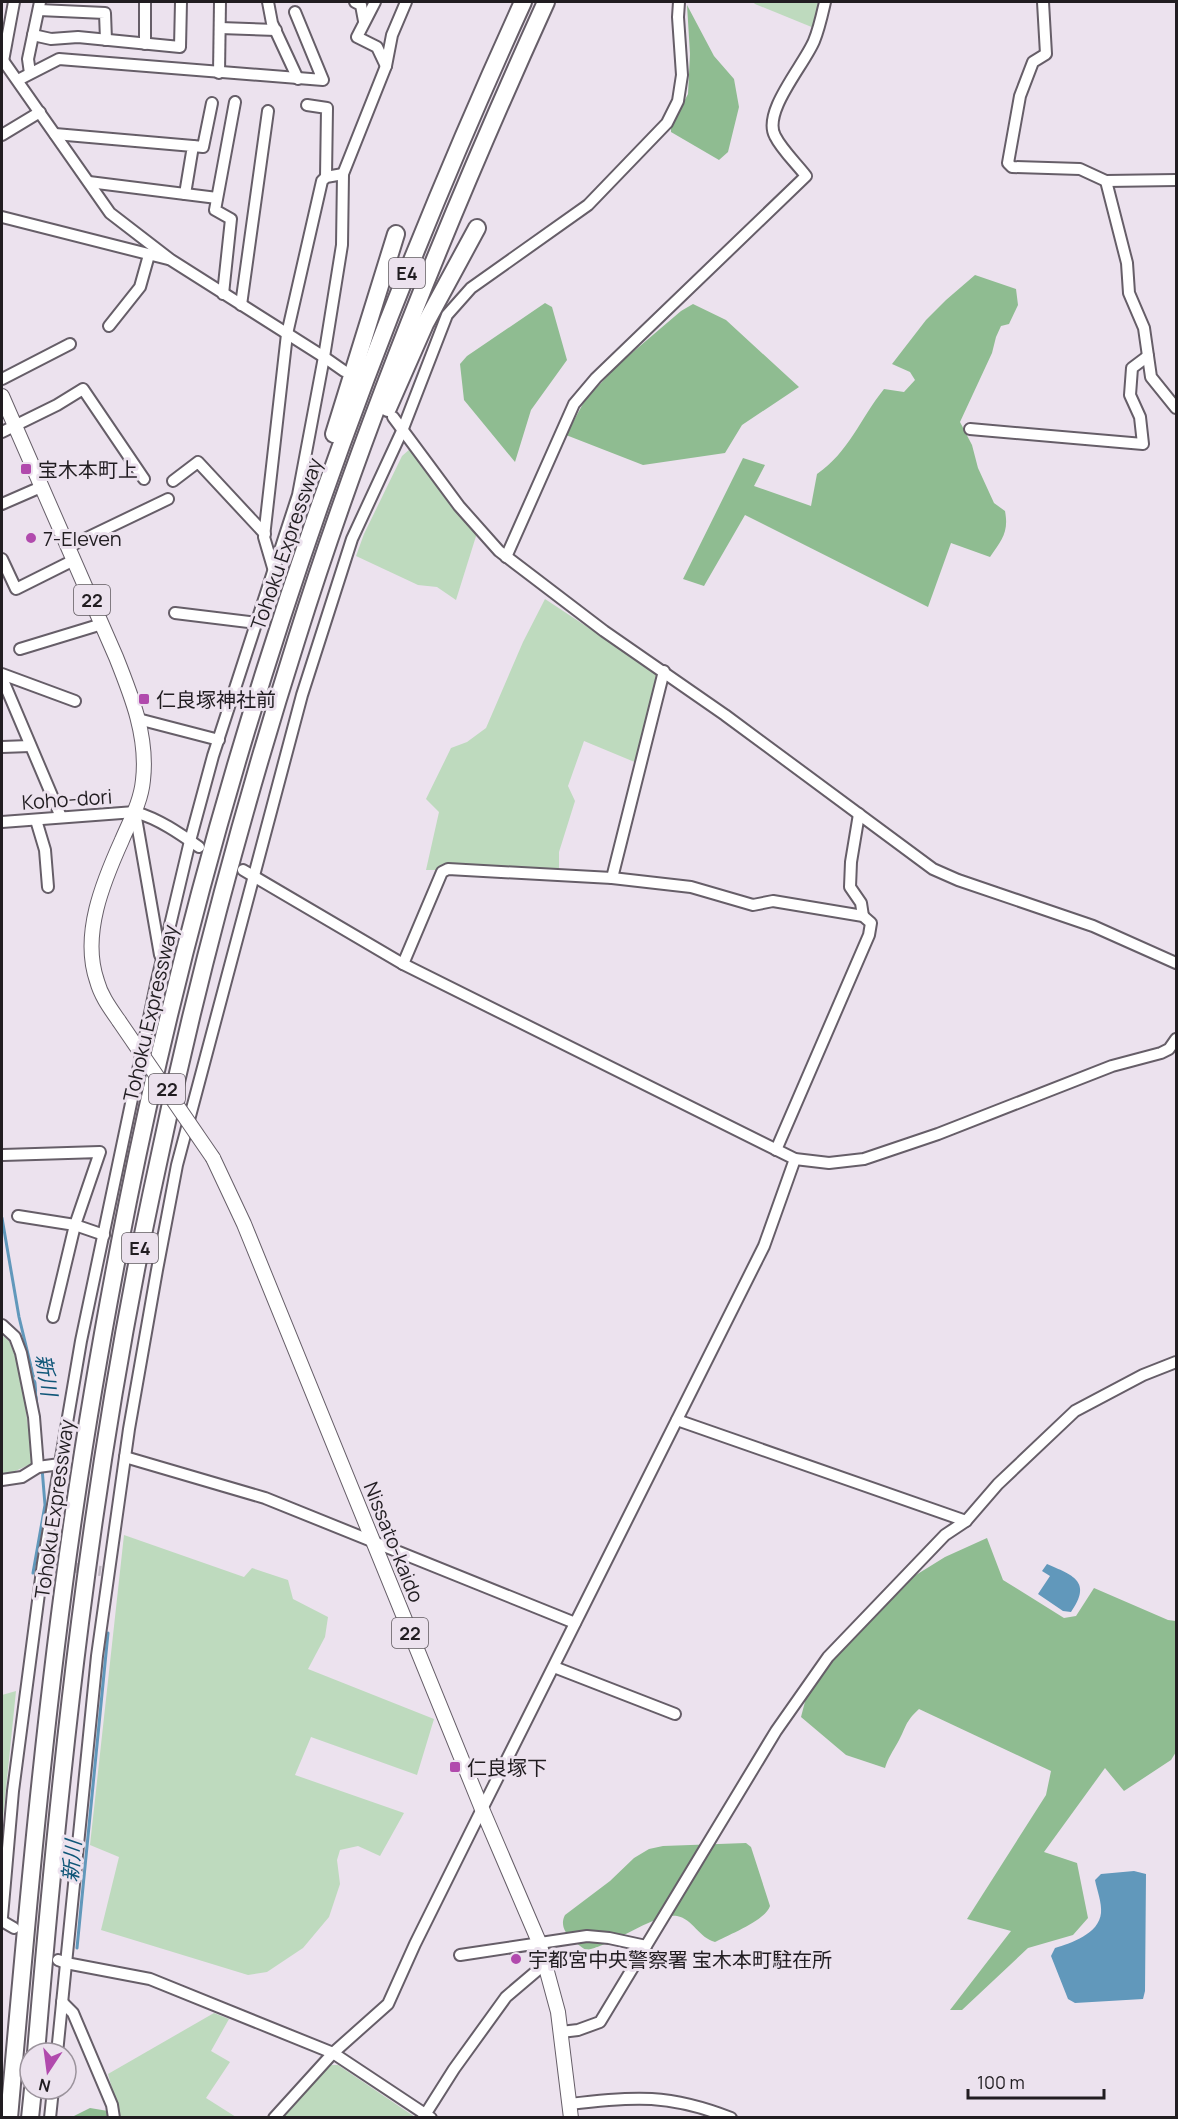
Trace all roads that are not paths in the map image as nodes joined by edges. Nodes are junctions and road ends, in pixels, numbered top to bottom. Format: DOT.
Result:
graph roads {
  1 [pos="14,2"];
  2 [pos="145,2"];
  3 [pos="181,2"];
  4 [pos="220,2"];
  5 [pos="268,2"];
  6 [pos="356,2"];
  7 [pos="375,2"];
  8 [pos="406,2"];
  9 [pos="523,2"];
  10 [pos="546,2"];
  11 [pos="679,2"];
  12 [pos="825,2"];
  13 [pos="1043,2"];
  14 [pos="40,6"];
  15 [pos="295,12"];
  16 [pos="364,21"];
  17 [pos="220,28"];
  18 [pos="276,30"];
  19 [pos="33,35"];
  20 [pos="106,40"];
  21 [pos="145,44"];
  22 [pos="2,60"];
  23 [pos="386,66"];
  24 [pos="30,73"];
  25 [pos="219,73"];
  26 [pos="298,79"];
  27 [pos="18,80"];
  28 [pos="235,102"];
  29 [pos="212,103"];
  30 [pos="307,105"];
  31 [pos="268,111"];
  32 [pos="40,112"];
  33 [pos="55,134"];
  34 [pos="2,135"];
  35 [pos="193,146"];
  36 [pos="343,174"];
  37 [pos="326,177"];
  38 [pos="1176,180"];
  39 [pos="1106,181"];
  40 [pos="89,182"];
  41 [pos="185,194"];
  42 [pos="217,198"];
  43 [pos="2,217"];
  44 [pos="477,228"];
  45 [pos="396,234"];
  46 [pos="149,255"];
  47 [pos="171,260"];
  48 [pos="223,294"];
  49 [pos="241,305"];
  50 [pos="109,326"];
  51 [pos="287,334"];
  52 [pos="70,344"];
  53 [pos="1148,356"];
  54 [pos="324,357"];
  55 [pos="344,371"];
  56 [pos="2,379"];
  57 [pos="2,396"];
  58 [pos="1176,408"];
  59 [pos="393,417"];
  60 [pos="8,429"];
  61 [pos="970,429"];
  62 [pos="402,431"];
  63 [pos="356,466"];
  64 [pos="144,479"];
  65 [pos="173,480"];
  66 [pos="41,487"];
  67 [pos="168,499"];
  68 [pos="2,504"];
  69 [pos="265,534"];
  70 [pos="304,551"];
  71 [pos="71,554"];
  72 [pos="506,557"];
  73 [pos="2,559"];
  74 [pos="274,571"];
  75 [pos="175,613"];
  76 [pos="257,623"];
  77 [pos="102,624"];
  78 [pos="20,649"];
  79 [pos="664,671"];
  80 [pos="2,676"];
  81 [pos="75,701"];
  82 [pos="138,719"];
  83 [pos="219,740"];
  84 [pos="30,746"];
  85 [pos="2,747"];
  86 [pos="135,813"];
  87 [pos="859,814"];
  88 [pos="61,817"];
  89 [pos="36,820"];
  90 [pos="2,822"];
  91 [pos="195,844"];
  92 [pos="248,873"];
  93 [pos="612,878"];
  94 [pos="48,887"];
  95 [pos="863,916"];
  96 [pos="162,962"];
  97 [pos="1176,963"];
  98 [pos="403,964"];
  99 [pos="1176,1039"];
  100 [pos="776,1150"];
  101 [pos="3,1155"];
  102 [pos="795,1159"];
  103 [pos="18,1216"];
  104 [pos="75,1225"];
  105 [pos="104,1235"];
  106 [pos="53,1317"];
  107 [pos="2,1325"];
  108 [pos="1176,1362"];
  109 [pos="677,1420"];
  110 [pos="125,1456"];
  111 [pos="49,1465"];
  112 [pos="2,1480"];
  113 [pos="966,1521"];
  114 [pos="373,1542"];
  115 [pos="575,1623"];
  116 [pos="554,1667"];
  117 [pos="675,1714"];
  118 [pos="482,1809"];
  119 [pos="2,1917"];
  120 [pos="2,1922"];
  121 [pos="14,1928"];
  122 [pos="538,1942"];
  123 [pos="646,1946"];
  124 [pos="460,1955"];
  125 [pos="62,1962"];
  126 [pos="546,1963"];
  127 [pos="62,2002"];
  128 [pos="561,2032"];
  129 [pos="37,2041"];
  130 [pos="58,2041"];
  131 [pos="333,2053"];
  132 [pos="32,2101"];
  133 [pos="52,2101"];
  134 [pos="571,2111"];
  135 [pos="426,2116"];
  136 [pos="9,2118"];
  137 [pos="30,2118"];
  138 [pos="50,2118"];
  139 [pos="114,2118"];
  140 [pos="274,2118"];
  141 [pos="731,2118"];
  1 -- 22 [label="street"];
  2 -- 21 [label="street"];
  3 -- 21 [label="street"];
  4 -- 17 [label="street"];
  5 -- 18 [label="street"];
  6 -- 16 [label="street"];
  7 -- 16 [label="street"];
  8 -- 23 [label="street"];
  9 -- 70 [label="highway, Tohoku Expressway / E4"];
  10 -- 63 [label="highway, Tohoku Expressway / E4"];
  11 -- 62 [label="street"];
  12 -- 72 [label="street"];
  13 -- 39 [label="street"];
  14 -- 19 [label="street"];
  14 -- 20 [label="street"];
  15 -- 26 [label="street"];
  16 -- 23 [label="street"];
  17 -- 18 [label="street"];
  17 -- 25 [label="street"];
  18 -- 26 [label="street"];
  19 -- 20 [label="street"];
  19 -- 24 [label="street"];
  20 -- 21 [label="street"];
  22 -- 27 [label="street"];
  23 -- 36 [label="street"];
  24 -- 25 [label="street"];
  24 -- 27 [label="street"];
  25 -- 26 [label="street"];
  27 -- 32 [label="street"];
  28 -- 42 [label="street"];
  29 -- 35 [label="street"];
  30 -- 37 [label="street"];
  31 -- 49 [label="street"];
  32 -- 33 [label="street"];
  32 -- 34 [label="street"];
  33 -- 35 [label="street"];
  33 -- 40 [label="street"];
  35 -- 41 [label="street"];
  36 -- 37 [label="street"];
  36 -- 54 [label="street"];
  37 -- 51 [label="street"];
  38 -- 39 [label="street"];
  39 -- 53 [label="street"];
  40 -- 41 [label="street"];
  40 -- 47 [label="street"];
  41 -- 42 [label="street"];
  42 -- 48 [label="street"];
  43 -- 46 [label="street"];
  44 -- 63 [label="highway"];
  45 -- 70 [label="highway"];
  46 -- 47 [label="street"];
  46 -- 50 [label="street"];
  47 -- 48 [label="street"];
  48 -- 49 [label="street"];
  49 -- 51 [label="street"];
  51 -- 54 [label="street"];
  51 -- 69 [label="street"];
  52 -- 56 [label="street"];
  53 -- 58 [label="street"];
  53 -- 61 [label="street"];
  54 -- 55 [label="street"];
  54 -- 74 [label="street"];
  57 -- 60 [label="main road, 22"];
  59 -- 62 [label="street"];
  60 -- 64 [label="street"];
  60 -- 66 [label="main road, 22"];
  62 -- 72 [label="street"];
  62 -- 92 [label="street"];
  63 -- 129 [label="highway, Tohoku Expressway / E4"];
  65 -- 69 [label="street"];
  66 -- 68 [label="street"];
  66 -- 71 [label="main road, 22"];
  67 -- 71 [label="street"];
  69 -- 74 [label="street"];
  70 -- 136 [label="highway, Tohoku Expressway / E4"];
  71 -- 73 [label="street"];
  71 -- 77 [label="main road, 22"];
  72 -- 79 [label="street"];
  74 -- 76 [label="street"];
  75 -- 76 [label="street"];
  76 -- 83 [label="street"];
  77 -- 78 [label="street"];
  77 -- 82 [label="main road, 22"];
  79 -- 87 [label="street"];
  79 -- 93 [label="street"];
  80 -- 81 [label="street"];
  80 -- 84 [label="street"];
  82 -- 83 [label="street"];
  82 -- 86 [label="main road, 22"];
  83 -- 91 [label="street"];
  84 -- 85 [label="street"];
  84 -- 88 [label="street"];
  86 -- 88 [label="street, Koho-dori"];
  86 -- 91 [label="street"];
  86 -- 96 [label="street"];
  86 -- 114 [label="main road, Nissato-kaido / 22, bridge"];
  87 -- 95 [label="street"];
  87 -- 97 [label="street"];
  88 -- 89 [label="street, Koho-dori"];
  89 -- 90 [label="street, Koho-dori"];
  89 -- 94 [label="street"];
  91 -- 96 [label="street"];
  92 -- 98 [label="street"];
  92 -- 110 [label="street"];
  93 -- 95 [label="street"];
  93 -- 98 [label="street"];
  95 -- 100 [label="street"];
  96 -- 105 [label="street"];
  98 -- 100 [label="street"];
  99 -- 102 [label="street"];
  100 -- 102 [label="street"];
  101 -- 104 [label="street"];
  102 -- 109 [label="street"];
  103 -- 104 [label="street"];
  104 -- 105 [label="street"];
  104 -- 106 [label="street"];
  105 -- 111 [label="street"];
  107 -- 111 [label="street"];
  108 -- 113 [label="street"];
  109 -- 113 [label="street"];
  109 -- 115 [label="street"];
  110 -- 114 [label="street"];
  110 -- 125 [label="street"];
  111 -- 112 [label="street"];
  111 -- 119 [label="street"];
  113 -- 123 [label="street"];
  114 -- 115 [label="street"];
  114 -- 118 [label="main road, Nissato-kaido / 22"];
  115 -- 116 [label="street"];
  116 -- 117 [label="street"];
  116 -- 118 [label="street"];
  118 -- 122 [label="main road, Nissato-kaido / 22"];
  118 -- 131 [label="street"];
  120 -- 121 [label="street"];
  122 -- 123 [label="street"];
  122 -- 124 [label="street"];
  122 -- 126 [label="main road, Nissato-kaido / 22"];
  123 -- 128 [label="street"];
  125 -- 127 [label="street"];
  125 -- 131 [label="street"];
  126 -- 128 [label="main road, Nissato-kaido / 22"];
  126 -- 135 [label="street"];
  127 -- 130 [label="street"];
  127 -- 139 [label="street"];
  128 -- 134 [label="main road, Nissato-kaido / 22"];
  131 -- 135 [label="street"];
  131 -- 140 [label="street"];
  132 -- 137 [label="highway"];
  133 -- 138 [label="street"];
  134 -- 141 [label="street"];
}
